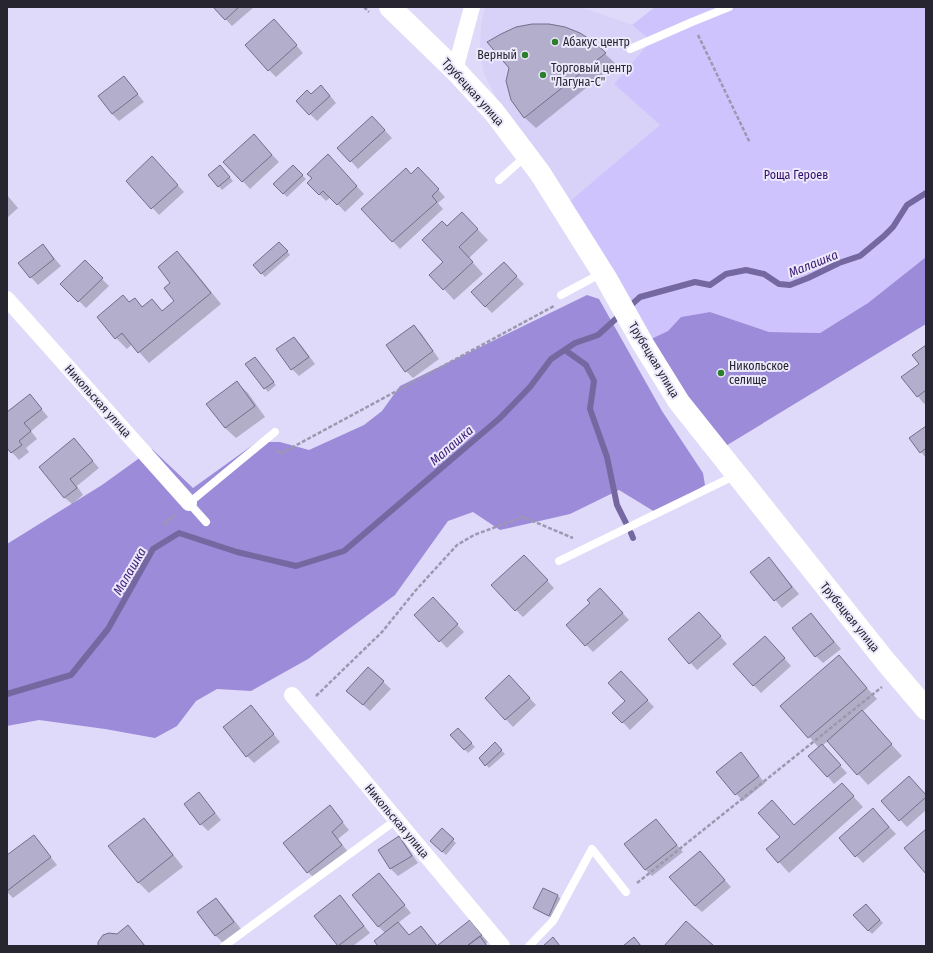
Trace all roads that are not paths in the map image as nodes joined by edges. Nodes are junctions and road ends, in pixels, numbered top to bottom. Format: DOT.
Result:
graph roads {
  1 [pos="390,7"];
  2 [pos="472,7"];
  3 [pos="729,7"];
  4 [pos="630,49"];
  5 [pos="455,70"];
  6 [pos="527,156"];
  7 [pos="499,180"];
  8 [pos="604,275"];
  9 [pos="7,299"];
  10 [pos="560,299"];
  11 [pos="272,435"];
  12 [pos="737,474"];
  13 [pos="189,503"];
  14 [pos="206,522"];
  15 [pos="559,561"];
  16 [pos="292,695"];
  17 [pos="926,709"];
  18 [pos="396,820"];
  19 [pos="626,892"];
  20 [pos="224,946"];
  21 [pos="502,946"];
  22 [pos="529,946"];
  1 -- 5 [label="main road, Трубецкая улица"];
  2 -- 5 [label="street"];
  3 -- 4 [label="lane"];
  5 -- 6 [label="main road, Трубецкая улица"];
  6 -- 7 [label="lane"];
  6 -- 8 [label="main road, Трубецкая улица"];
  8 -- 10 [label="lane"];
  8 -- 12 [label="main road, Трубецкая улица"];
  9 -- 13 [label="street, Никольская улица"];
  11 -- 13 [label="lane"];
  12 -- 15 [label="lane"];
  12 -- 17 [label="main road, Трубецкая улица"];
  13 -- 14 [label="lane"];
  16 -- 18 [label="street, Никольская улица"];
  18 -- 20 [label="lane"];
  18 -- 21 [label="street, Никольская улица"];
  19 -- 22 [label="lane"];
}
